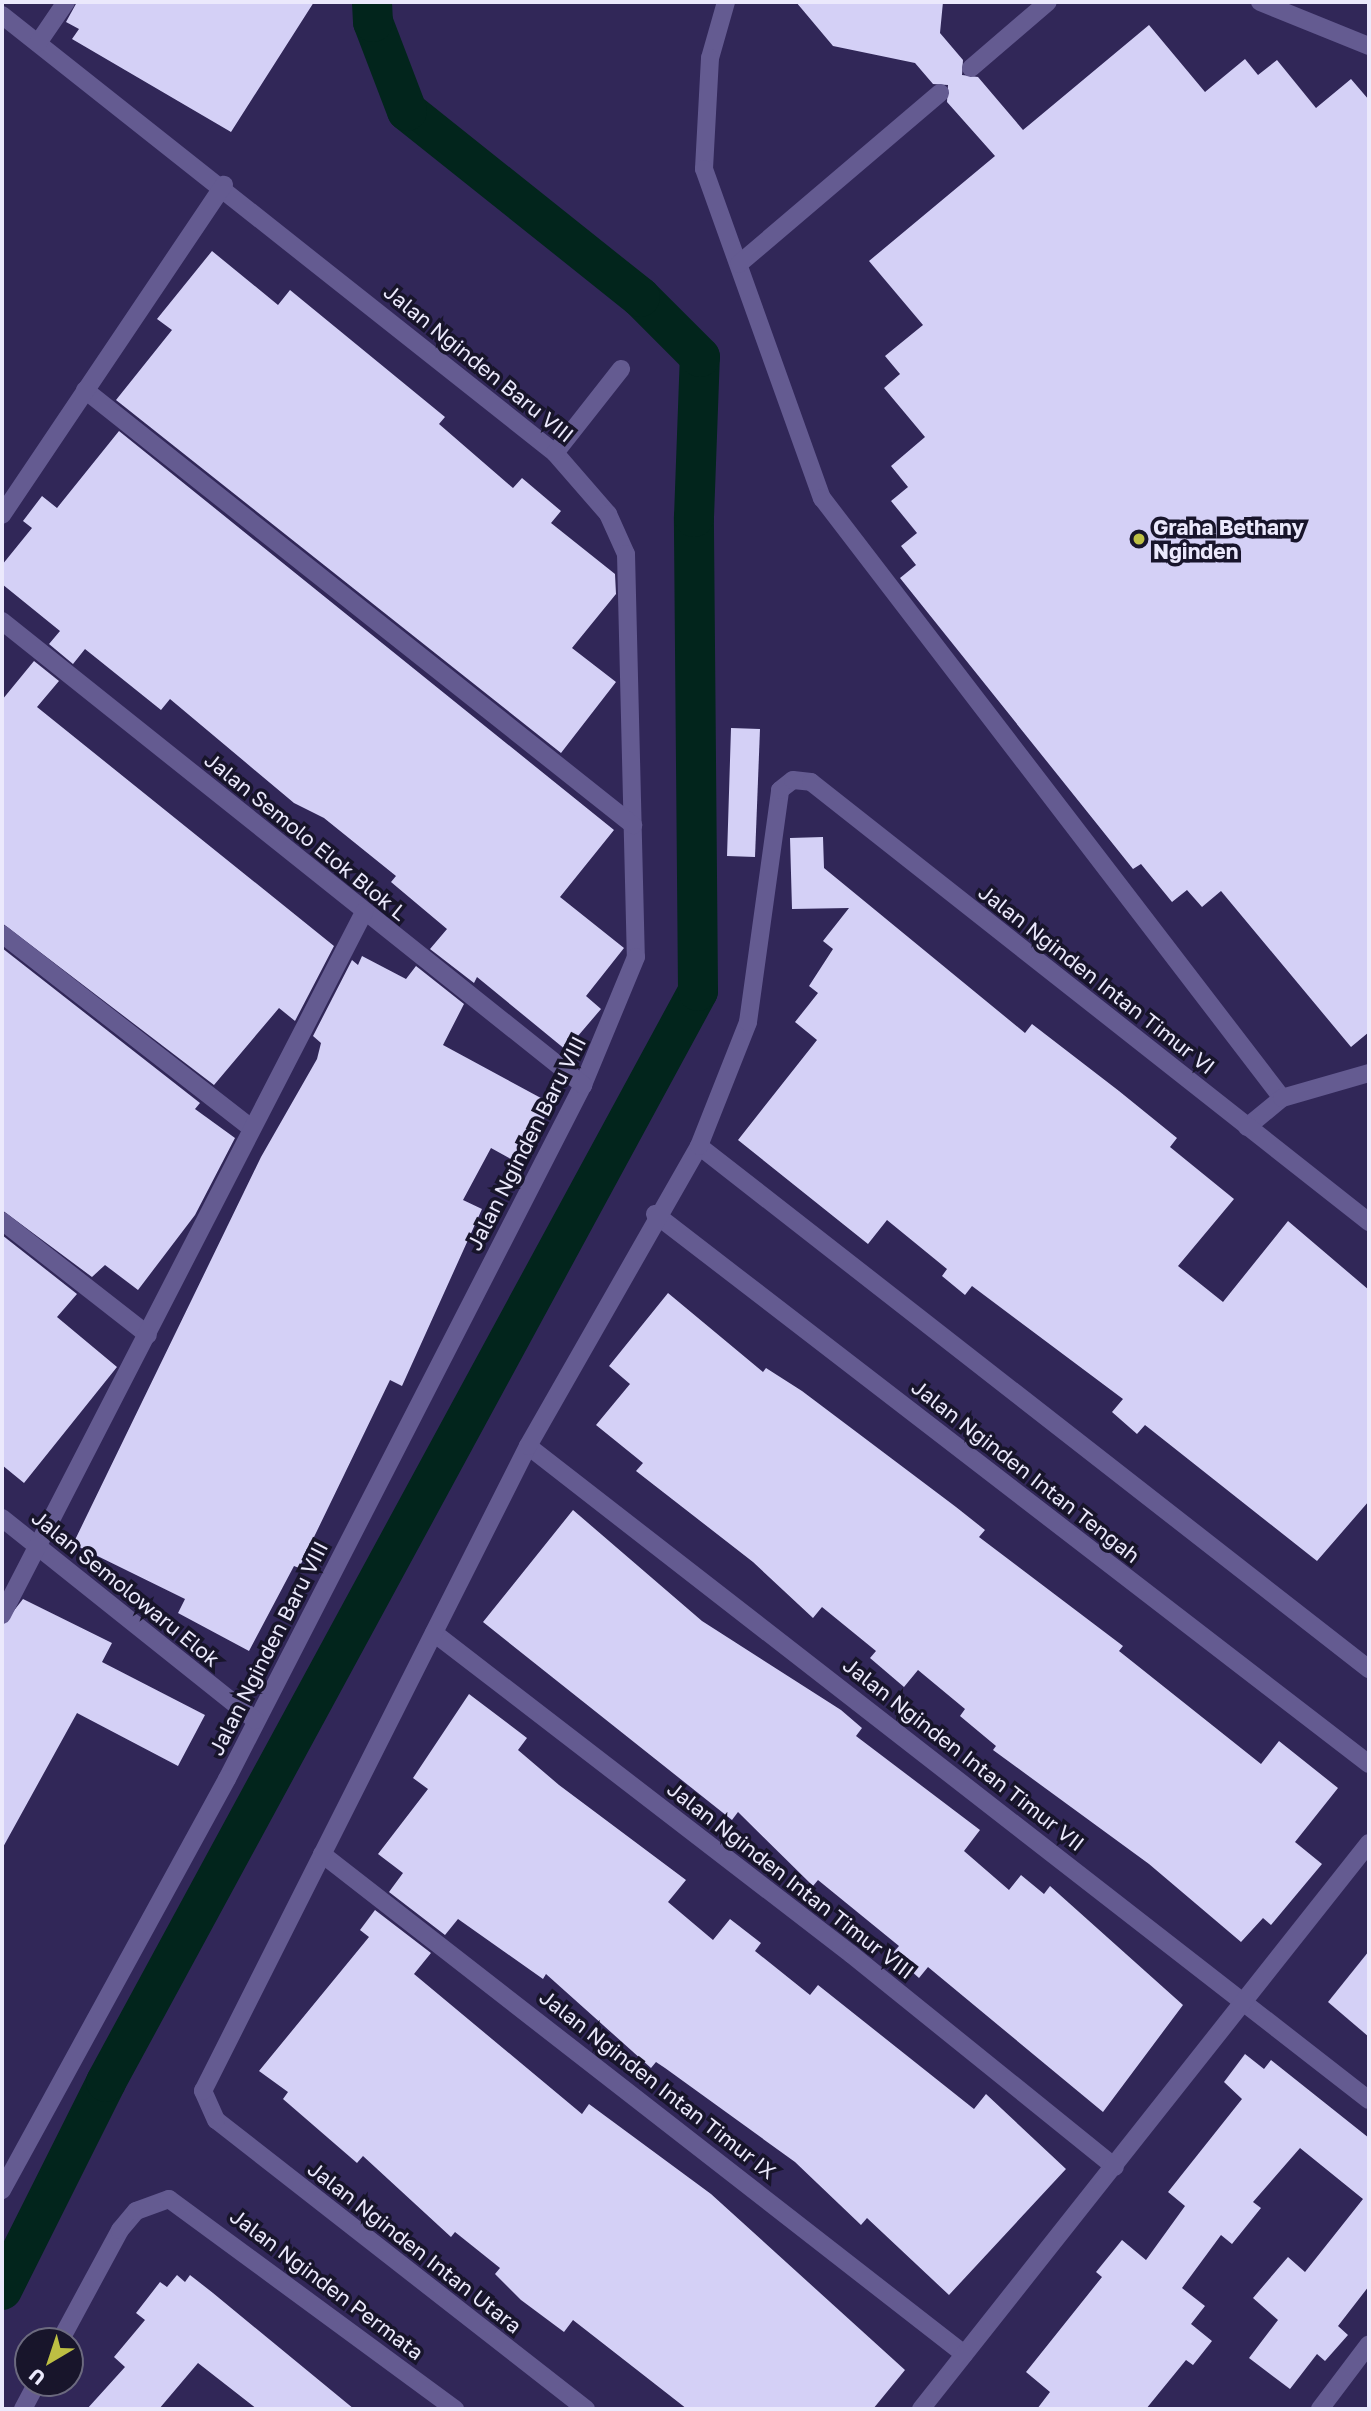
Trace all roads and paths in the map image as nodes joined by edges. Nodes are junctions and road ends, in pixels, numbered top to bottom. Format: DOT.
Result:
graph roads {
  1 [pos="66,2"];
  2 [pos="726,2"];
  3 [pos="1048,2"];
  4 [pos="1260,2"];
  5 [pos="2,15"];
  6 [pos="38,43"];
  7 [pos="1369,46"];
  8 [pos="971,68"];
  9 [pos="940,93"];
  10 [pos="224,185"];
  11 [pos="739,264"];
  12 [pos="621,369"];
  13 [pos="85,390"];
  14 [pos="555,453"];
  15 [pos="2,515"];
  16 [pos="2,621"];
  17 [pos="633,825"];
  18 [pos="364,912"];
  19 [pos="2,934"];
  20 [pos="1369,1073"];
  21 [pos="583,1085"];
  22 [pos="1282,1098"];
  23 [pos="1247,1126"];
  24 [pos="251,1128"];
  25 [pos="699,1146"];
  26 [pos="656,1214"];
  27 [pos="2,1222"];
  28 [pos="1369,1222"];
  29 [pos="148,1335"];
  30 [pos="528,1446"];
  31 [pos="2,1518"];
  32 [pos="39,1547"];
  33 [pos="2,1615"];
  34 [pos="434,1633"];
  35 [pos="1369,1669"];
  36 [pos="255,1720"];
  37 [pos="1369,1764"];
  38 [pos="1369,1843"];
  39 [pos="322,1854"];
  40 [pos="1244,2000"];
  41 [pos="1369,2100"];
  42 [pos="1115,2167"];
  43 [pos="2,2190"];
  44 [pos="68,2327"];
  45 [pos="1369,2344"];
  46 [pos="964,2354"];
  47 [pos="455,2409"];
  48 [pos="586,2409"];
  49 [pos="921,2409"];
  50 [pos="1320,2409"];
  1 -- 6 [label="street"];
  2 -- 11 [label="street"];
  3 -- 8 [label="street"];
  4 -- 7 [label="street"];
  5 -- 6 [label="street, Jalan Nginden Baru VIII"];
  6 -- 10 [label="street, Jalan Nginden Baru VIII"];
  9 -- 11 [label="street"];
  10 -- 13 [label="street"];
  10 -- 14 [label="street, Jalan Nginden Baru VIII"];
  11 -- 22 [label="street"];
  12 -- 14 [label="street"];
  13 -- 15 [label="street"];
  13 -- 17 [label="street"];
  14 -- 17 [label="street, Jalan Nginden Baru VIII"];
  16 -- 18 [label="street, Jalan Semolo Elok Blok L"];
  17 -- 21 [label="street, Jalan Nginden Baru VIII"];
  18 -- 21 [label="street, Jalan Semolo Elok Blok L"];
  18 -- 24 [label="street"];
  19 -- 24 [label="street"];
  20 -- 22 [label="street"];
  21 -- 36 [label="street, Jalan Nginden Baru VIII"];
  22 -- 23 [label="street"];
  23 -- 25 [label="street, Jalan Nginden Intan Timur VI"];
  23 -- 28 [label="street, Jalan Nginden Intan Timur VI"];
  24 -- 29 [label="street"];
  25 -- 26 [label="street"];
  25 -- 35 [label="street"];
  26 -- 30 [label="street"];
  26 -- 37 [label="street, Jalan Nginden Intan Tengah"];
  27 -- 29 [label="street"];
  29 -- 32 [label="street"];
  30 -- 34 [label="street"];
  30 -- 40 [label="street, Jalan Nginden Intan Timur VII"];
  31 -- 32 [label="street, Jalan Semolowaru Elok"];
  32 -- 33 [label="street"];
  32 -- 36 [label="street, Jalan Semolowaru Elok"];
  34 -- 39 [label="street"];
  34 -- 42 [label="street, Jalan Nginden Intan Timur VIII"];
  36 -- 43 [label="street, Jalan Nginden Baru VIII"];
  38 -- 40 [label="street"];
  39 -- 46 [label="street, Jalan Nginden Intan Timur IX"];
  39 -- 48 [label="street, Jalan Nginden Intan Utara"];
  40 -- 41 [label="street, Jalan Nginden Intan Timur VII"];
  40 -- 42 [label="street"];
  42 -- 46 [label="street"];
  44 -- 47 [label="street, Jalan Nginden Permata"];
  45 -- 50 [label="street"];
  46 -- 49 [label="street"];
}
